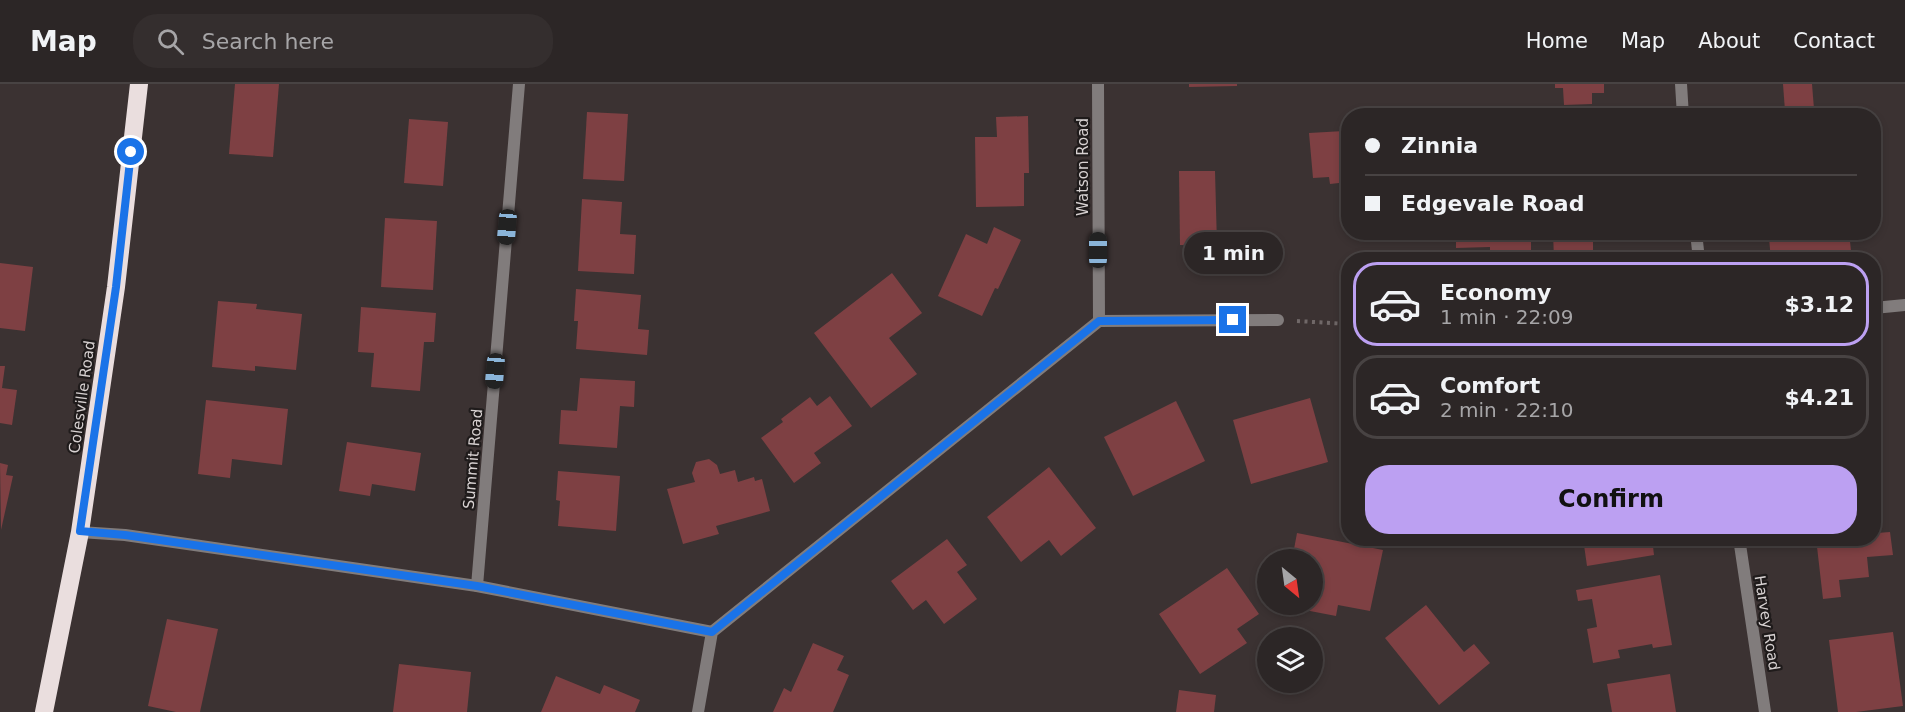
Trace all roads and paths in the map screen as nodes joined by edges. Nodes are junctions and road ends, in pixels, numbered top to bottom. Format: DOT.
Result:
graph roads {
  1 [pos="139,84"];
  2 [pos="519,84"];
  3 [pos="1098,84"];
  4 [pos="1681,84"];
  5 [pos="1682,108"];
  6 [pos="1905,305"];
  7 [pos="1881,307"];
  8 [pos="1278,320"];
  9 [pos="1099,321"];
  10 [pos="1341,324"];
  11 [pos="80,531"];
  12 [pos="1740,546"];
  13 [pos="477,586"];
  14 [pos="712,632"];
  15 [pos="44,712"];
  16 [pos="698,712"];
  17 [pos="1765,712"];
  1 -- 11 [label="highway, Colesville Road"];
  2 -- 13 [label="street, Summit Road"];
  3 -- 9 [label="street, Watson Road"];
  4 -- 5 [label="street"];
  6 -- 7 [label="street"];
  8 -- 9 [label="street"];
  8 -- 10 [label="path"];
  9 -- 14 [label="street"];
  11 -- 13 [label="street"];
  11 -- 15 [label="highway, Colesville Road"];
  12 -- 17 [label="street, Harvey Road"];
  13 -- 14 [label="street"];
  14 -- 16 [label="street"];
}
